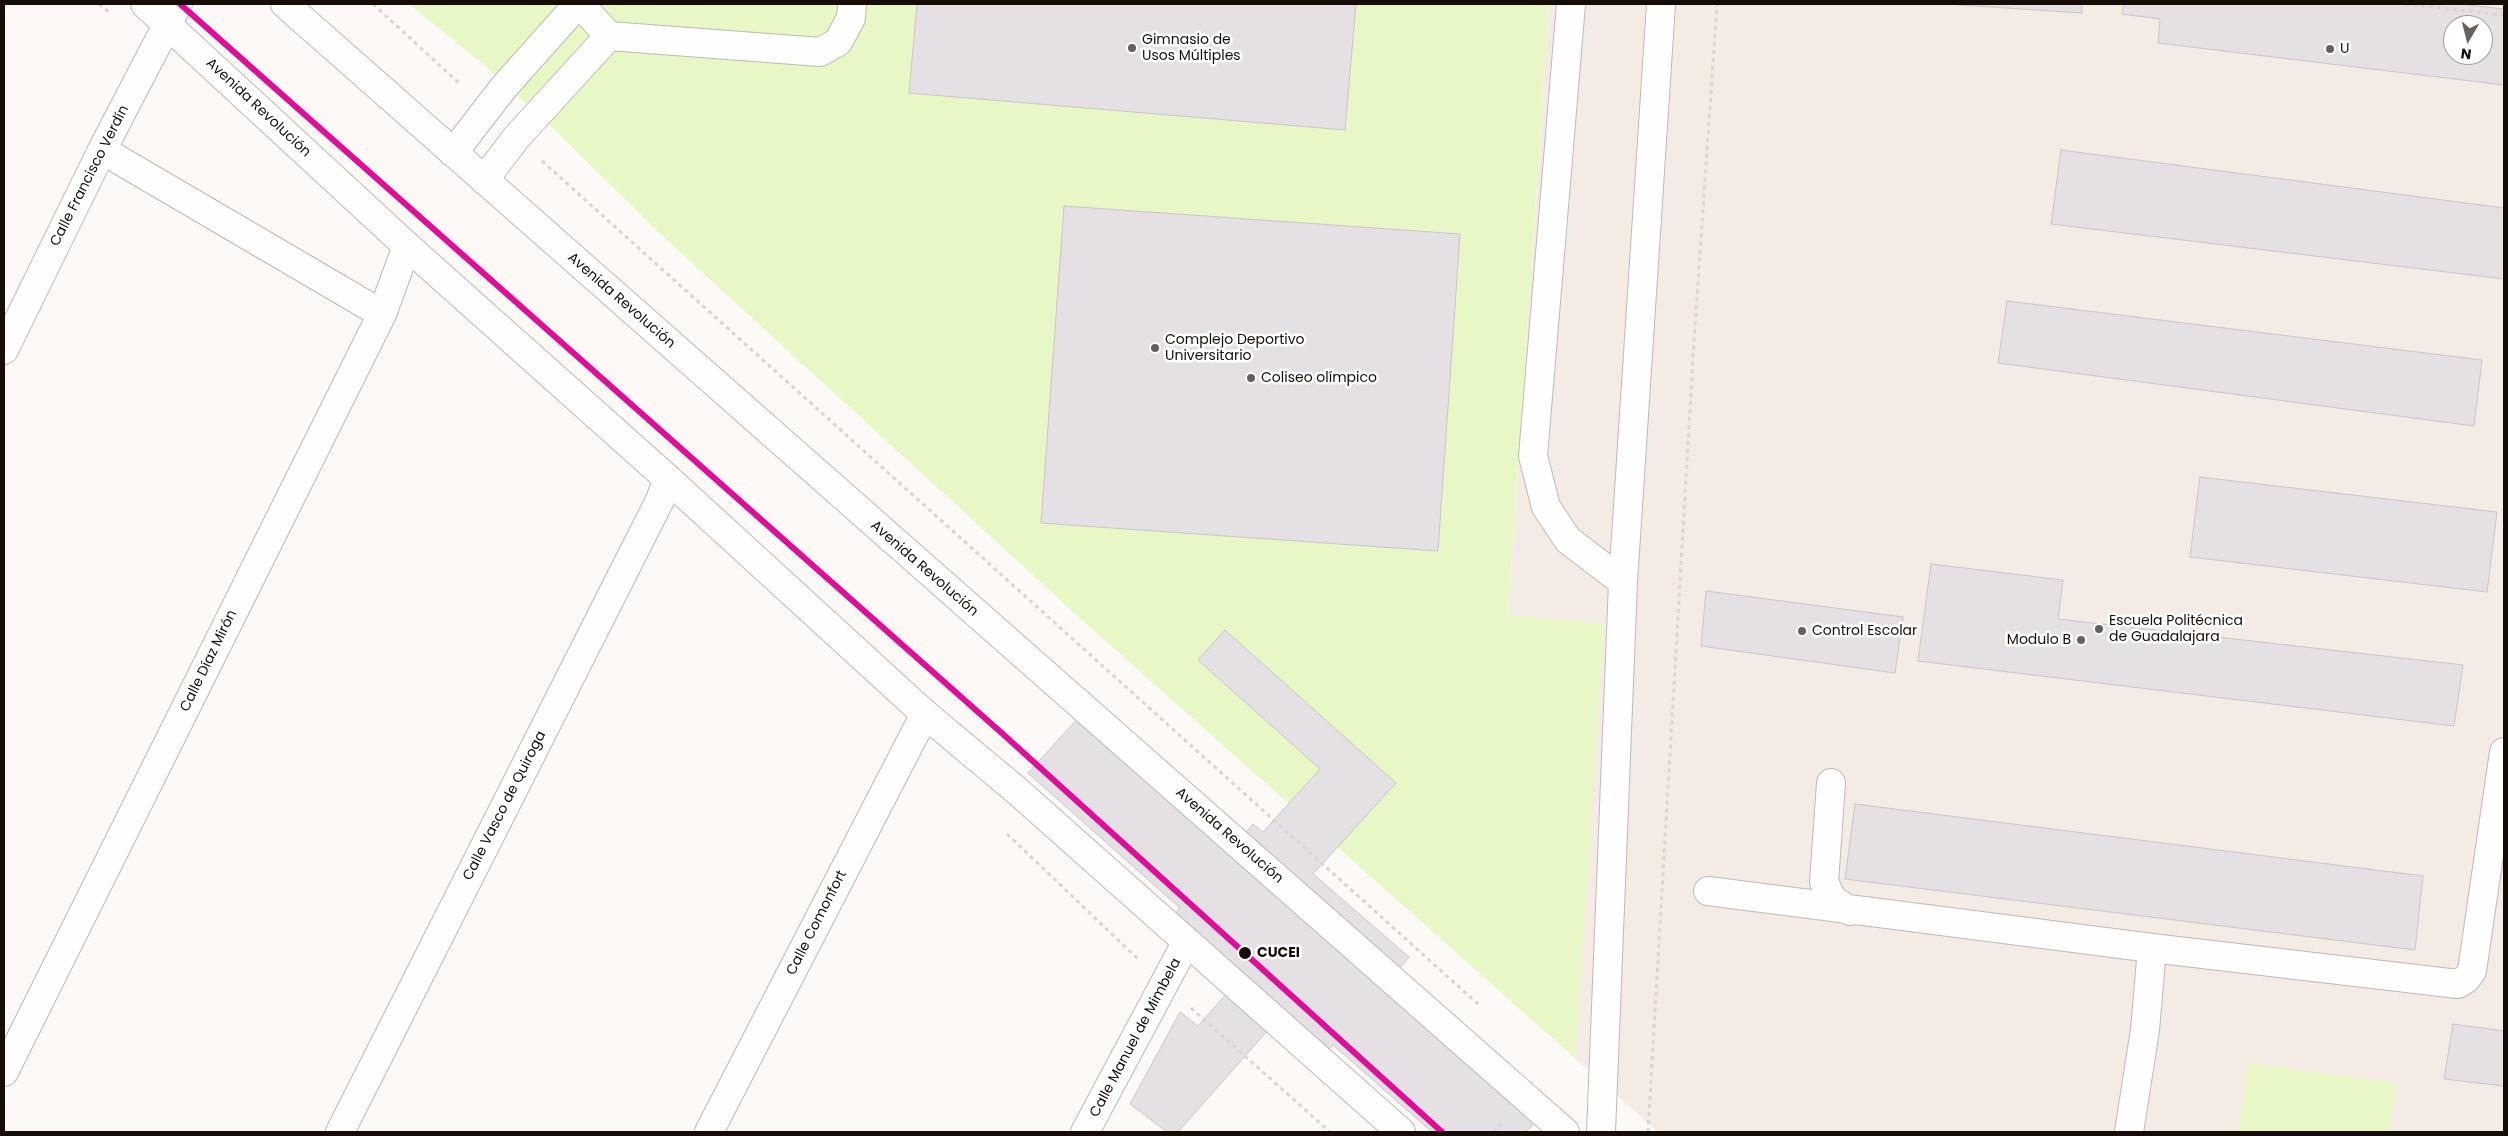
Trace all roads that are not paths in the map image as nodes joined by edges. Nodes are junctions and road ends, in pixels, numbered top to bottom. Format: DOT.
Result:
graph roads {
  1 [pos="145,4"];
  2 [pos="285,4"];
  3 [pos="579,4"];
  4 [pos="852,4"];
  5 [pos="1571,4"];
  6 [pos="1661,4"];
  7 [pos="173,14"];
  8 [pos="609,36"];
  9 [pos="102,150"];
  10 [pos="452,153"];
  11 [pos="484,180"];
  12 [pos="408,246"];
  13 [pos="382,314"];
  14 [pos="4,350"];
  15 [pos="668,479"];
  16 [pos="1622,582"];
  17 [pos="925,714"];
  18 [pos="2504,752"];
  19 [pos="1830,783"];
  20 [pos="1708,891"];
  21 [pos="1850,911"];
  22 [pos="1186,943"];
  23 [pos="2152,948"];
  24 [pos="4,1072"];
  25 [pos="340,1132"];
  26 [pos="708,1132"];
  27 [pos="1085,1132"];
  28 [pos="1401,1132"];
  29 [pos="1565,1132"];
  30 [pos="1601,1132"];
  31 [pos="2128,1132"];
  1 -- 7 [label="main road, Avenida Revolución"];
  2 -- 10 [label="main road, Avenida Revolución"];
  3 -- 8 [label="main road"];
  3 -- 10 [label="main road"];
  4 -- 8 [label="main road"];
  5 -- 16 [label="main road"];
  6 -- 16 [label="main road"];
  7 -- 9 [label="main road, Calle Francisco Verdín"];
  7 -- 12 [label="main road, Avenida Revolución"];
  8 -- 11 [label="main road"];
  9 -- 13 [label="main road"];
  9 -- 14 [label="main road, Calle Francisco Verdín"];
  10 -- 11 [label="main road, Avenida Revolución"];
  11 -- 29 [label="main road, Avenida Revolución"];
  12 -- 13 [label="main road, Calle Díaz Mirón"];
  12 -- 15 [label="main road, Avenida Revolución"];
  13 -- 24 [label="main road, Calle Díaz Mirón"];
  15 -- 17 [label="main road, Avenida Revolución"];
  15 -- 25 [label="main road, Calle Vasco de Quiroga"];
  16 -- 30 [label="main road"];
  17 -- 22 [label="main road, Avenida Revolución"];
  17 -- 26 [label="main road, Calle Comonfort"];
  18 -- 23 [label="main road"];
  19 -- 21 [label="main road"];
  20 -- 21 [label="main road"];
  21 -- 23 [label="main road"];
  22 -- 27 [label="main road, Calle Manuel de Mimbela"];
  22 -- 28 [label="main road, Avenida Revolución"];
  23 -- 31 [label="main road"];
}
